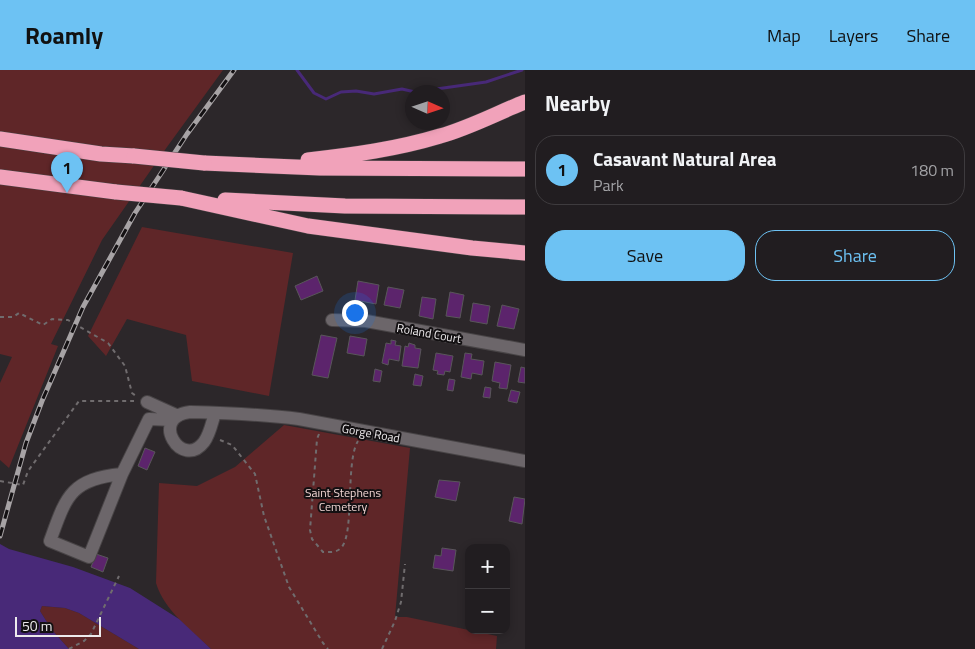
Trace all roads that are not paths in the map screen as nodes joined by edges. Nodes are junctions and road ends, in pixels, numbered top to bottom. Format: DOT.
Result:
graph roads {
  1 [pos="525,102"];
  2 [pos="0,139"];
  3 [pos="252,166"];
  4 [pos="525,169"];
  5 [pos="0,177"];
  6 [pos="181,198"];
  7 [pos="525,207"];
  8 [pos="525,253"];
  9 [pos="332,320"];
  10 [pos="525,350"];
  11 [pos="147,402"];
  12 [pos="216,413"];
  13 [pos="175,418"];
  14 [pos="525,461"];
  15 [pos="122,474"];
  1 -- 3 [label="highway"];
  2 -- 3 [label="highway, bridge"];
  3 -- 4 [label="highway"];
  5 -- 6 [label="highway, bridge"];
  6 -- 7 [label="highway"];
  6 -- 8 [label="highway"];
  9 -- 10 [label="street, Roland Court"];
  11 -- 13 [label="street"];
  12 -- 13 [label="street, Gorge Road"];
  12 -- 13 [label="street"];
  12 -- 14 [label="street, Gorge Road"];
  13 -- 15 [label="street, Gorge Road"];
  15 -- 15 [label="street"];
}
